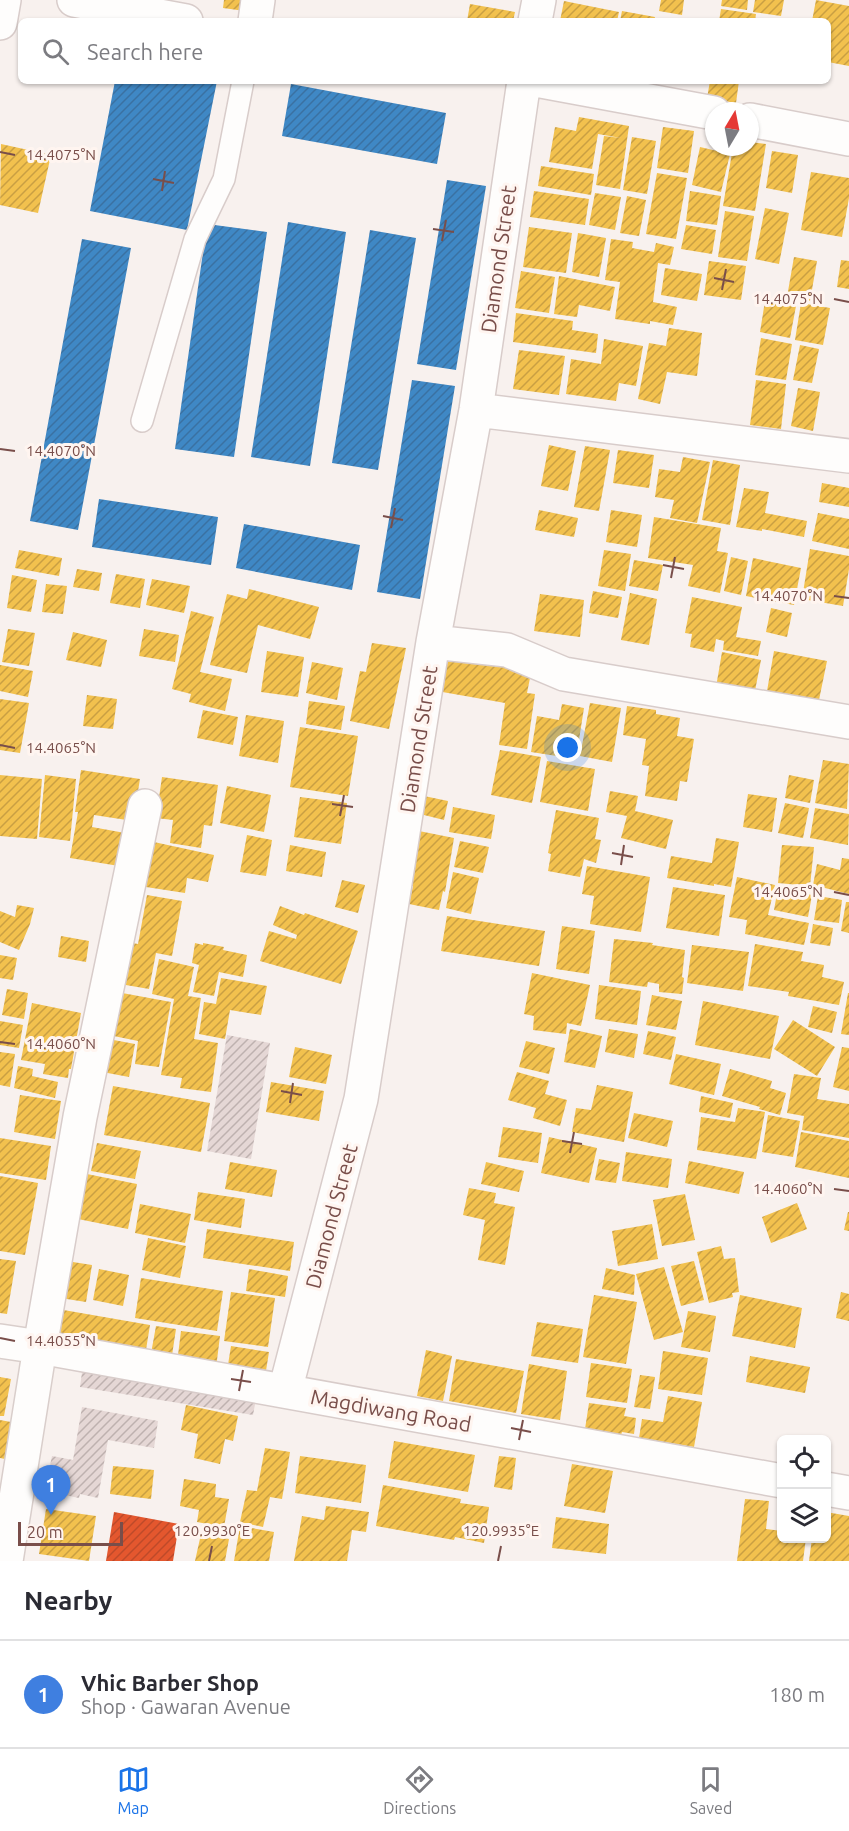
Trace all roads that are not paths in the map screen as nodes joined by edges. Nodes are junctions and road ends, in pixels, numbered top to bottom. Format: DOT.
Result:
graph roads {
  1 [pos="4,0"];
  2 [pos="74,0"];
  3 [pos="258,0"];
  4 [pos="539,0"];
  5 [pos="170,18"];
  6 [pos="255,18"];
  7 [pos="536,18"];
  8 [pos="0,24"];
  9 [pos="242,84"];
  10 [pos="524,84"];
  11 [pos="557,84"];
  12 [pos="705,111"];
  13 [pos="759,122"];
  14 [pos="849,139"];
  15 [pos="476,410"];
  16 [pos="142,421"];
  17 [pos="849,456"];
  18 [pos="433,642"];
  19 [pos="849,722"];
  20 [pos="145,806"];
  21 [pos="0,1341"];
  22 [pos="40,1347"];
  23 [pos="285,1391"];
  24 [pos="777,1480"];
  25 [pos="831,1490"];
  26 [pos="849,1493"];
  27 [pos="6,1561"];
  1 -- 8 [label="street"];
  2 -- 5 [label="street"];
  3 -- 6 [label="street"];
  4 -- 7 [label="street"];
  9 -- 16 [label="lane"];
  10 -- 15 [label="street, Diamond Street"];
  11 -- 12 [label="street"];
  13 -- 14 [label="street"];
  15 -- 17 [label="street"];
  15 -- 18 [label="street, Diamond Street"];
  18 -- 19 [label="street"];
  18 -- 23 [label="street, Diamond Street"];
  20 -- 22 [label="street"];
  21 -- 22 [label="street, Magdiwang Road"];
  22 -- 23 [label="street, Magdiwang Road"];
  22 -- 27 [label="street"];
  23 -- 24 [label="street, Magdiwang Road"];
  25 -- 26 [label="street"];
}
